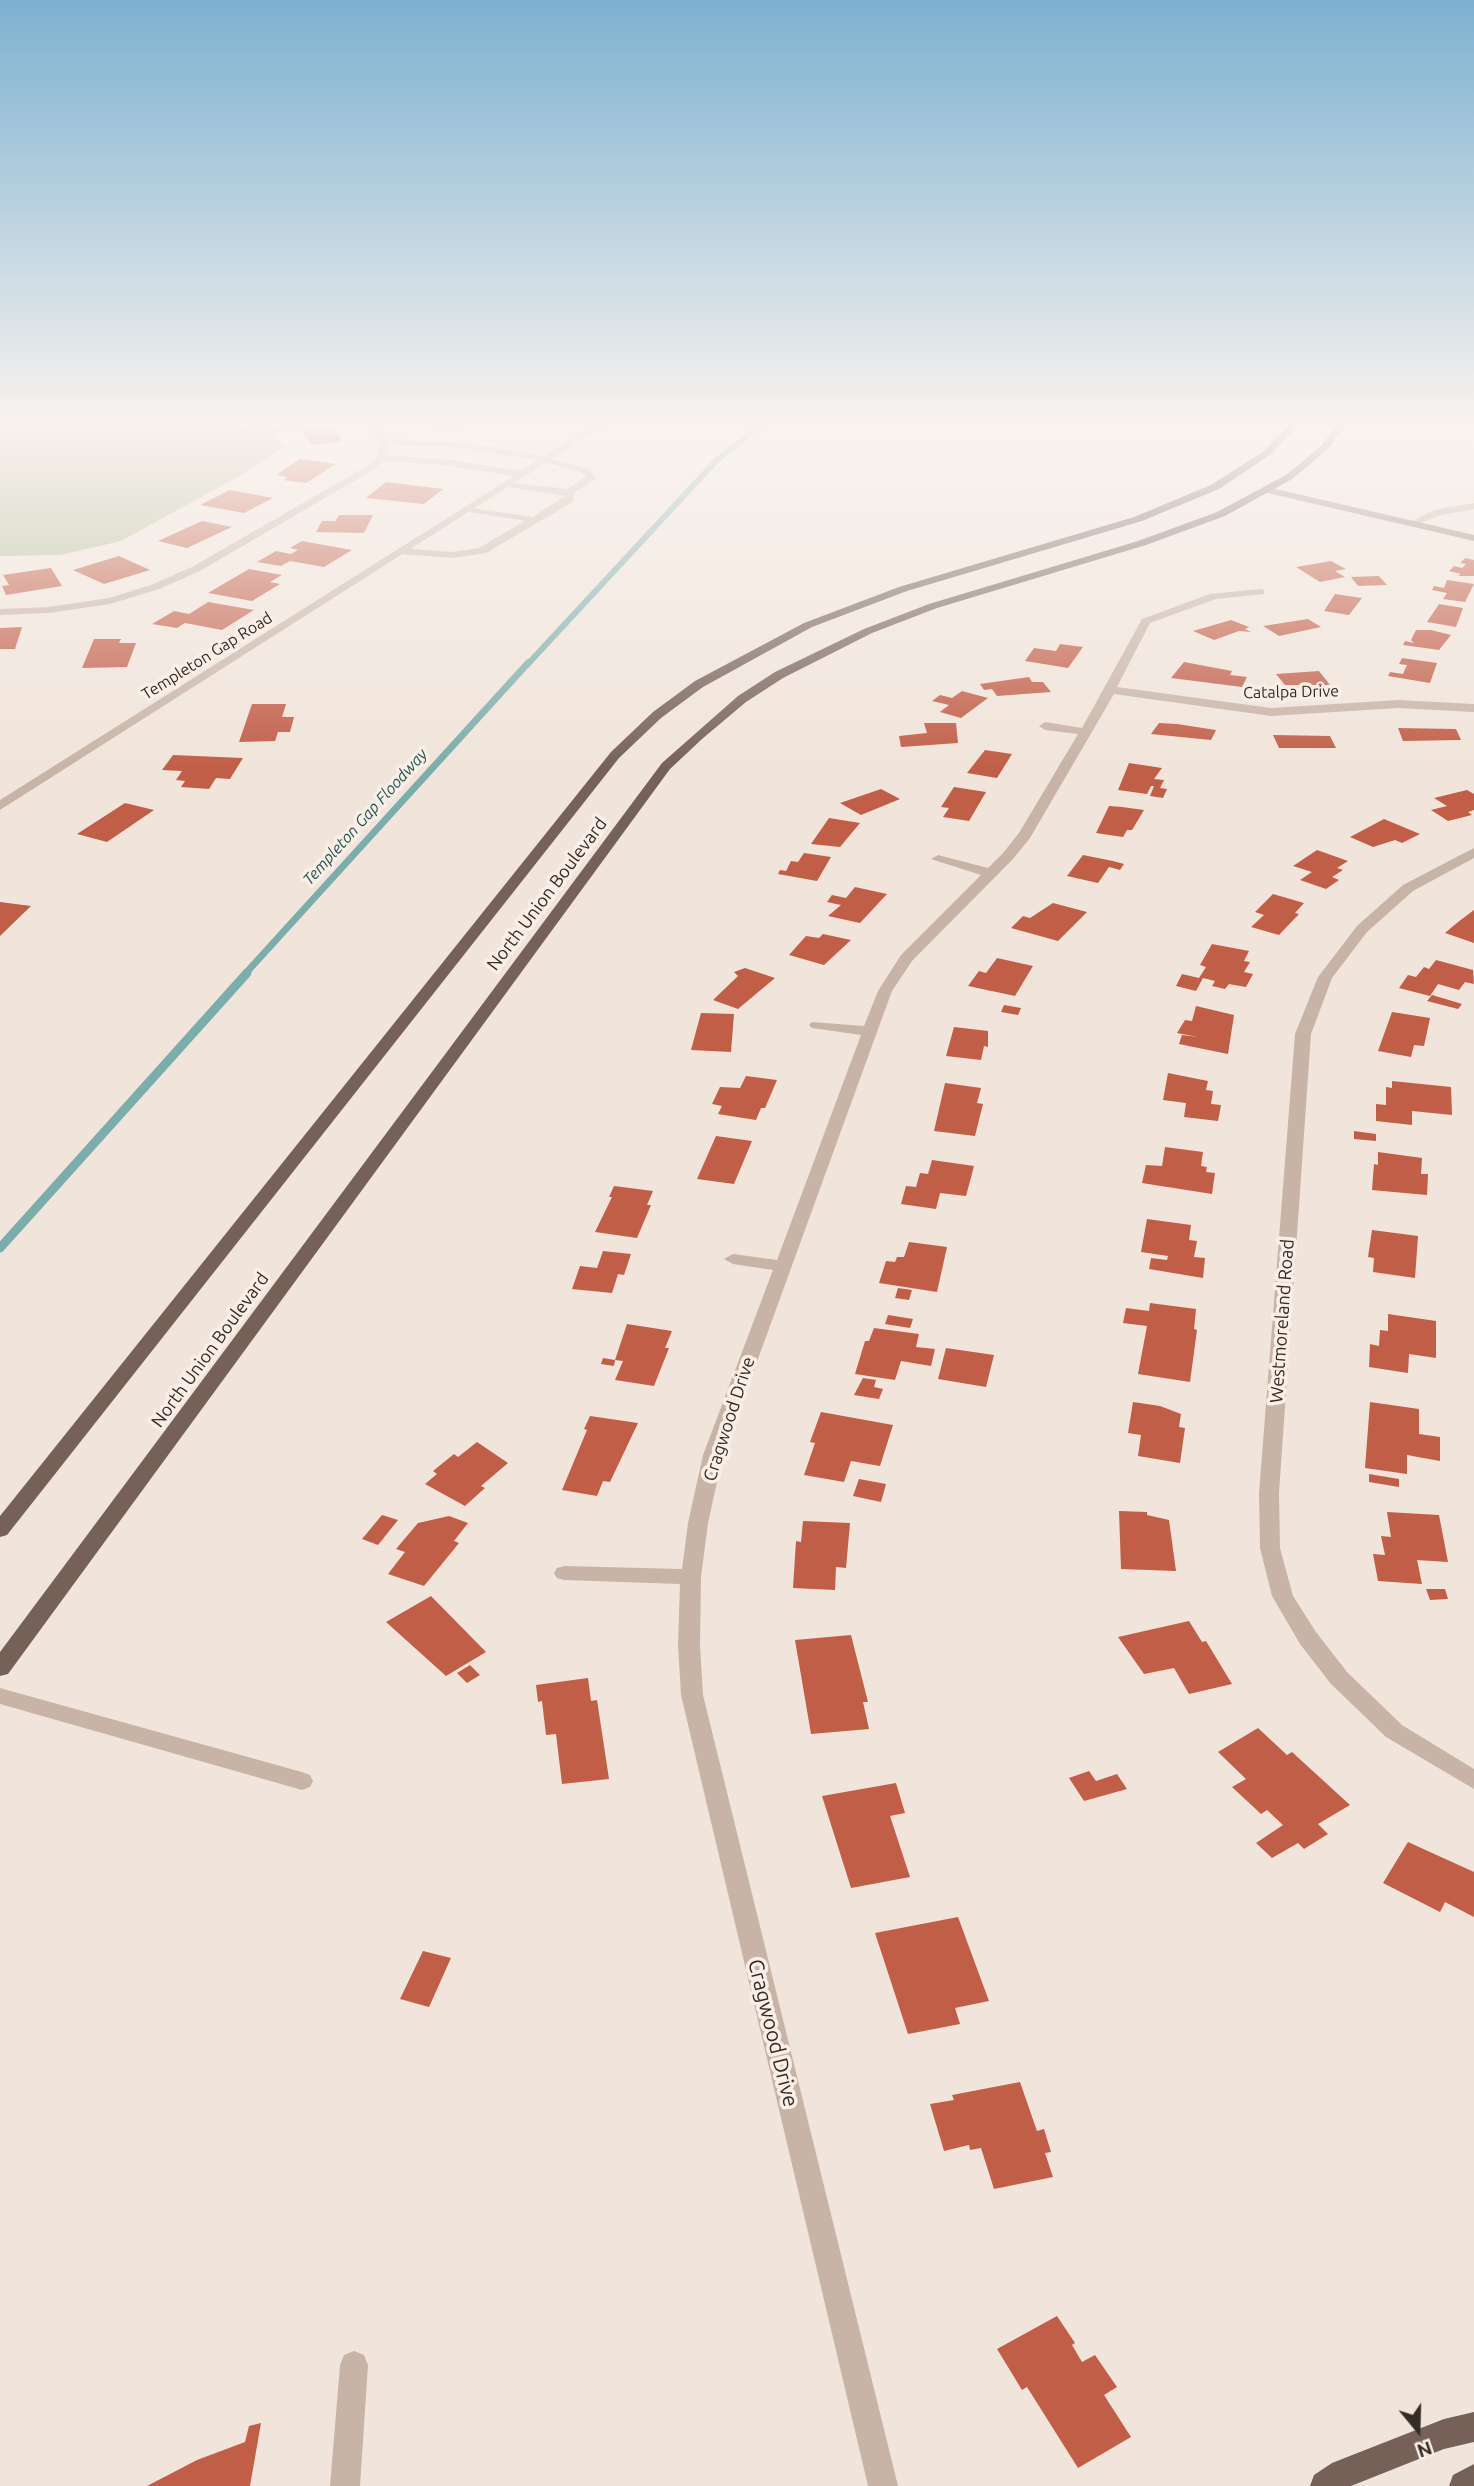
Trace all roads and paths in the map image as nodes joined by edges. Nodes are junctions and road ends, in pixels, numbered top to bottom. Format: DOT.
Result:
graph roads {
  1 [pos="255,536"];
  2 [pos="425,536"];
  3 [pos="508,536"];
  4 [pos="1081,536"];
  5 [pos="1159,536"];
  6 [pos="401,551"];
  7 [pos="1260,592"];
  8 [pos="0,612"];
  9 [pos="1110,690"];
  10 [pos="1474,707"];
  11 [pos="1045,726"];
  12 [pos="1086,732"];
  13 [pos="0,806"];
  14 [pos="1474,852"];
  15 [pos="938,859"];
  16 [pos="990,873"];
  17 [pos="817,1025"];
  18 [pos="868,1031"];
  19 [pos="733,1259"];
  20 [pos="782,1266"];
  21 [pos="0,1530"];
  22 [pos="564,1573"];
  23 [pos="691,1577"];
  24 [pos="0,1668"];
  25 [pos="0,1696"];
  26 [pos="1474,1780"];
  27 [pos="302,1781"];
  28 [pos="354,2365"];
  29 [pos="1474,2427"];
  30 [pos="1474,2479"];
  31 [pos="345,2486"];
  32 [pos="883,2486"];
  33 [pos="1325,2486"];
  34 [pos="1464,2486"];
  1 -- 8 [label="street"];
  2 -- 6 [label="street, Templeton Gap Road"];
  3 -- 6 [label="street"];
  4 -- 21 [label="main road, North Union Boulevard"];
  5 -- 24 [label="main road, North Union Boulevard"];
  6 -- 13 [label="street, Templeton Gap Road"];
  7 -- 9 [label="street, Cragwood Drive"];
  9 -- 10 [label="street, Catalpa Drive"];
  9 -- 12 [label="street, Cragwood Drive"];
  11 -- 12 [label="street"];
  12 -- 16 [label="street, Cragwood Drive"];
  14 -- 26 [label="street, Westmoreland Road"];
  15 -- 16 [label="street"];
  16 -- 18 [label="street, Cragwood Drive"];
  17 -- 18 [label="street"];
  18 -- 20 [label="street, Cragwood Drive"];
  19 -- 20 [label="street"];
  20 -- 23 [label="street, Cragwood Drive"];
  22 -- 23 [label="street"];
  23 -- 32 [label="street, Cragwood Drive"];
  25 -- 27 [label="street"];
  28 -- 31 [label="street"];
  29 -- 33 [label="main road"];
  30 -- 34 [label="main road"];
}
